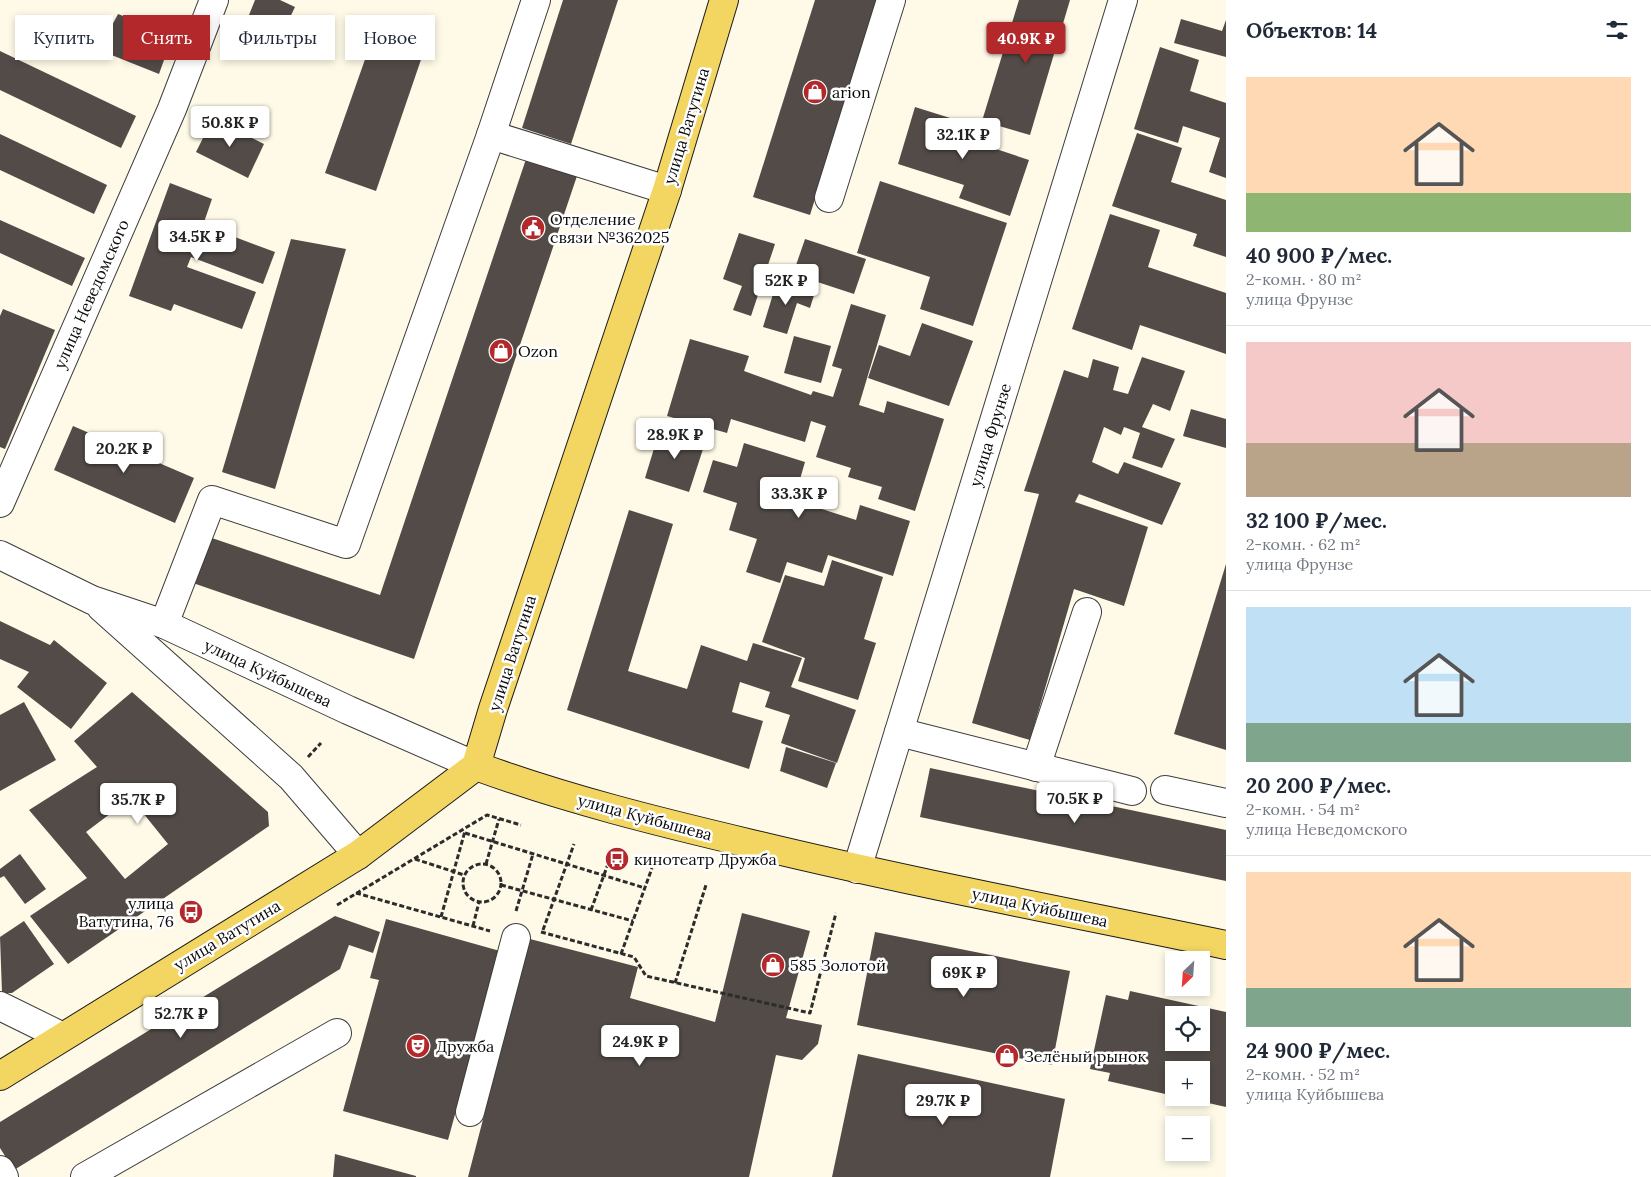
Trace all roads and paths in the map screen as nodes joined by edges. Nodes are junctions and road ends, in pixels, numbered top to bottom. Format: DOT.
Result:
graph roads {
  1 [pos="214,0"];
  2 [pos="536,0"];
  3 [pos="724,0"];
  4 [pos="891,0"];
  5 [pos="1123,0"];
  6 [pos="491,135"];
  7 [pos="667,190"];
  8 [pos="829,198"];
  9 [pos="0,503"];
  10 [pos="0,555"];
  11 [pos="92,600"];
  12 [pos="1087,612"];
  13 [pos="164,624"];
  14 [pos="899,732"];
  15 [pos="320,742"];
  16 [pos="308,757"];
  17 [pos="476,766"];
  18 [pos="1036,767"];
  19 [pos="1165,790"];
  20 [pos="1132,791"];
  21 [pos="1226,803"];
  22 [pos="500,819"];
  23 [pos="521,825"];
  24 [pos="466,827"];
  25 [pos="465,833"];
  26 [pos="492,842"];
  27 [pos="574,844"];
  28 [pos="532,854"];
  29 [pos="358,855"];
  30 [pos="612,856"];
  31 [pos="415,858"];
  32 [pos="486,864"];
  33 [pos="567,864"];
  34 [pos="652,868"];
  35 [pos="857,870"];
  36 [pos="454,872"];
  37 [pos="464,875"];
  38 [pos="604,875"];
  39 [pos="502,885"];
  40 [pos="706,885"];
  41 [pos="645,888"];
  42 [pos="522,891"];
  43 [pos="356,893"];
  44 [pos="554,900"];
  45 [pos="478,902"];
  46 [pos="336,905"];
  47 [pos="591,910"];
  48 [pos="836,913"];
  49 [pos="441,917"];
  50 [pos="633,921"];
  51 [pos="473,926"];
  52 [pos="542,932"];
  53 [pos="512,937"];
  54 [pos="1226,945"];
  55 [pos="621,954"];
  56 [pos="675,983"];
  57 [pos="0,1006"];
  58 [pos="337,1033"];
  59 [pos="61,1036"];
  60 [pos="0,1076"];
  61 [pos="470,1112"];
  62 [pos="0,1170"];
  63 [pos="4,1177"];
  64 [pos="85,1177"];
  1 -- 9 [label="street, улица Неведомского"];
  2 -- 6 [label="street"];
  3 -- 7 [label="main road, улица Ватутина"];
  4 -- 8 [label="street"];
  5 -- 14 [label="street, улица Фрунзе"];
  6 -- 7 [label="street"];
  6 -- 13 [label="street"];
  7 -- 17 [label="main road, улица Ватутина"];
  10 -- 11 [label="street, улица Куйбышева"];
  11 -- 13 [label="street, улица Куйбышева"];
  11 -- 29 [label="street, улица Куйбышева"];
  12 -- 18 [label="street"];
  13 -- 17 [label="street, улица Куйбышева"];
  14 -- 18 [label="street"];
  14 -- 35 [label="street, улица Фрунзе"];
  15 -- 16 [label="path"];
  17 -- 29 [label="main road, улица Ватутина"];
  17 -- 35 [label="main road, улица Куйбышева"];
  18 -- 20 [label="street"];
  19 -- 21 [label="street"];
  22 -- 23 [label="path"];
  22 -- 24 [label="path"];
  22 -- 26 [label="path"];
  24 -- 25 [label="path"];
  24 -- 31 [label="path"];
  25 -- 26 [label="path"];
  25 -- 36 [label="path"];
  26 -- 28 [label="path"];
  26 -- 32 [label="path"];
  27 -- 33 [label="path"];
  28 -- 33 [label="path"];
  28 -- 42 [label="path"];
  29 -- 59 [label="main road, улица Ватутина"];
  30 -- 38 [label="path"];
  31 -- 36 [label="path"];
  31 -- 43 [label="path"];
  32 -- 37 [label="path"];
  32 -- 39 [label="path"];
  33 -- 38 [label="path"];
  33 -- 44 [label="path"];
  34 -- 41 [label="path"];
  35 -- 54 [label="main road, улица Куйбышева"];
  36 -- 37 [label="path"];
  36 -- 49 [label="path"];
  37 -- 45 [label="path"];
  38 -- 41 [label="path"];
  38 -- 47 [label="path"];
  39 -- 42 [label="path"];
  39 -- 45 [label="path"];
  40 -- 56 [label="path"];
  41 -- 50 [label="path"];
  42 -- 44 [label="path"];
  42 -- 53 [label="path"];
  43 -- 46 [label="path"];
  43 -- 49 [label="path"];
  44 -- 47 [label="path"];
  44 -- 52 [label="path"];
  45 -- 51 [label="path"];
  47 -- 50 [label="path"];
  48 -- 56 [label="path"];
  49 -- 51 [label="path"];
  50 -- 55 [label="path"];
  51 -- 53 [label="path"];
  52 -- 53 [label="path"];
  52 -- 55 [label="path"];
  53 -- 61 [label="street"];
  55 -- 56 [label="path"];
  57 -- 59 [label="street"];
  58 -- 64 [label="street"];
  59 -- 60 [label="main road, улица Ватутина"];
  62 -- 63 [label="street"];
}
